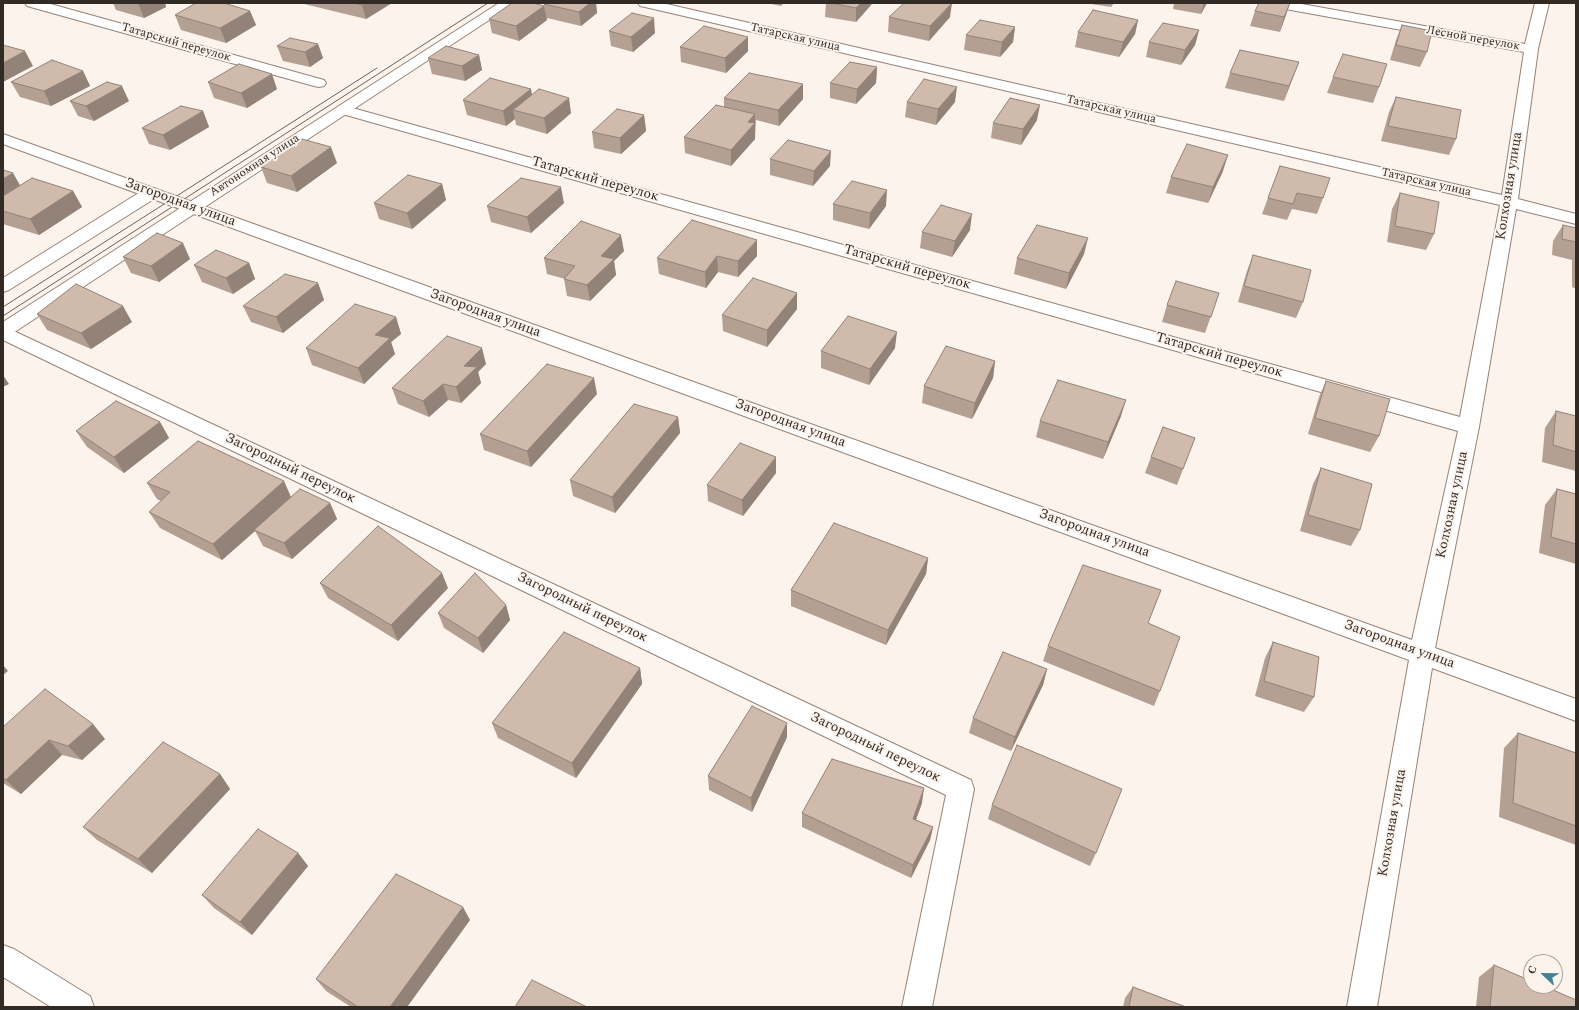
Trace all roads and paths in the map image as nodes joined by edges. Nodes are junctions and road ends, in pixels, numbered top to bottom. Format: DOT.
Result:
graph roads {
  1 [pos="32,3"];
  2 [pos="508,3"];
  3 [pos="645,3"];
  4 [pos="1274,3"];
  5 [pos="1542,3"];
  6 [pos="1531,49"];
  7 [pos="319,83"];
  8 [pos="344,110"];
  9 [pos="3,139"];
  10 [pos="151,192"];
  11 [pos="1509,202"];
  12 [pos="191,207"];
  13 [pos="1576,219"];
  14 [pos="3,286"];
  15 [pos="3,332"];
  16 [pos="1469,427"];
  17 [pos="1422,653"];
  18 [pos="1576,710"];
  19 [pos="3,960"];
  20 [pos="79,1007"];
  21 [pos="917,1007"];
  22 [pos="1362,1007"];
  1 -- 7 [label="street, Татарский переулок"];
  2 -- 8 [label="street, Автономная улица"];
  3 -- 11 [label="street, Татарская улица"];
  4 -- 6 [label="street, Лесной переулок"];
  5 -- 6 [label="street, Колхозная улица"];
  6 -- 11 [label="street, Колхозная улица"];
  8 -- 12 [label="street, Автономная улица"];
  8 -- 16 [label="street, Татарский переулок"];
  9 -- 10 [label="street, Загородная улица"];
  10 -- 12 [label="street, Загородная улица"];
  10 -- 14 [label="street"];
  11 -- 13 [label="street, Татарская улица"];
  11 -- 16 [label="street, Колхозная улица"];
  12 -- 15 [label="street, Автономная улица"];
  12 -- 17 [label="street, Загородная улица"];
  15 -- 21 [label="street, Загородный переулок"];
  16 -- 17 [label="street, Колхозная улица"];
  17 -- 18 [label="street, Загородная улица"];
  17 -- 22 [label="street, Колхозная улица"];
  19 -- 20 [label="street"];
}
